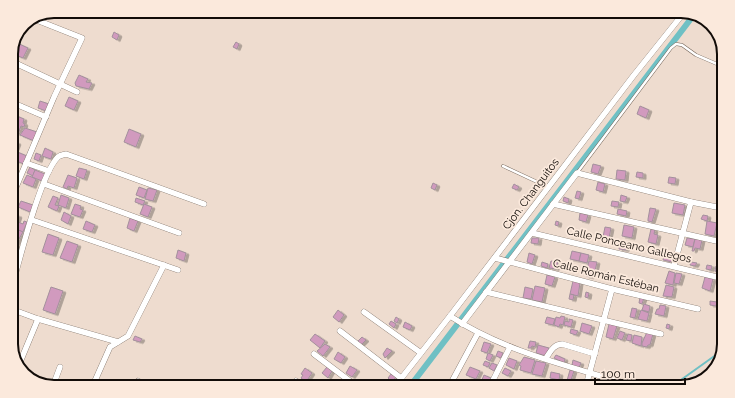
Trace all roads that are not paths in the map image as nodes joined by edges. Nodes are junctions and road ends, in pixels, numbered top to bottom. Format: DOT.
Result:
graph roads {
  1 [pos="680,18"];
  2 [pos="40,21"];
  3 [pos="717,64"];
  4 [pos="18,65"];
  5 [pos="60,83"];
  6 [pos="76,92"];
  7 [pos="18,104"];
  8 [pos="46,117"];
  9 [pos="26,163"];
  10 [pos="503,166"];
  11 [pos="49,171"];
  12 [pos="577,173"];
  13 [pos="18,182"];
  14 [pos="44,184"];
  15 [pos="548,187"];
  16 [pos="691,202"];
  17 [pos="204,204"];
  18 [pos="553,204"];
  19 [pos="717,207"];
  20 [pos="32,220"];
  21 [pos="683,232"];
  22 [pos="179,233"];
  23 [pos="532,233"];
  24 [pos="717,241"];
  25 [pos="497,258"];
  26 [pos="508,261"];
  27 [pos="164,265"];
  28 [pos="674,266"];
  29 [pos="18,267"];
  30 [pos="178,270"];
  31 [pos="717,277"];
  32 [pos="612,289"];
  33 [pos="486,292"];
  34 [pos="698,309"];
  35 [pos="18,312"];
  36 [pos="364,312"];
  37 [pos="452,318"];
  38 [pos="38,319"];
  39 [pos="604,321"];
  40 [pos="461,323"];
  41 [pos="340,332"];
  42 [pos="478,333"];
  43 [pos="661,334"];
  44 [pos="118,342"];
  45 [pos="510,347"];
  46 [pos="421,353"];
  47 [pos="314,354"];
  48 [pos="595,354"];
  49 [pos="546,358"];
  50 [pos="21,359"];
  51 [pos="60,367"];
  52 [pos="590,372"];
  53 [pos="401,378"];
  54 [pos="55,380"];
  55 [pos="95,380"];
  56 [pos="348,380"];
  57 [pos="453,380"];
  58 [pos="493,380"];
  59 [pos="588,380"];
  60 [pos="615,380"];
  1 -- 15 [label="street, Cjon. Changuitos"];
  2 -- 5 [label="street"];
  3 -- 12 [label="lane"];
  4 -- 5 [label="street"];
  5 -- 6 [label="street"];
  5 -- 8 [label="street"];
  7 -- 8 [label="street"];
  8 -- 9 [label="street"];
  9 -- 11 [label="street"];
  9 -- 13 [label="street"];
  10 -- 15 [label="lane"];
  11 -- 14 [label="street"];
  11 -- 17 [label="street"];
  12 -- 16 [label="street"];
  12 -- 18 [label="street"];
  14 -- 20 [label="street"];
  14 -- 22 [label="street"];
  15 -- 25 [label="street, Cjon. Changuitos"];
  16 -- 19 [label="street"];
  16 -- 21 [label="street"];
  18 -- 21 [label="street"];
  18 -- 23 [label="street"];
  20 -- 27 [label="street"];
  20 -- 29 [label="street"];
  21 -- 24 [label="street"];
  21 -- 28 [label="street"];
  23 -- 26 [label="street"];
  23 -- 28 [label="street, Calle Ponceano Gallegos"];
  25 -- 26 [label="street, Calle Román Estéban"];
  25 -- 37 [label="street, Cjon. Changuitos"];
  26 -- 32 [label="street, Calle Román Estéban"];
  26 -- 33 [label="street"];
  27 -- 30 [label="street"];
  27 -- 44 [label="street"];
  28 -- 31 [label="street, Calle Ponceano Gallegos"];
  32 -- 34 [label="street, Calle Román Estéban"];
  32 -- 39 [label="street"];
  33 -- 39 [label="street"];
  33 -- 40 [label="street"];
  35 -- 38 [label="street"];
  36 -- 46 [label="street"];
  37 -- 40 [label="street"];
  37 -- 46 [label="street, Cjon. Changuitos"];
  38 -- 44 [label="street"];
  38 -- 50 [label="street"];
  39 -- 43 [label="street"];
  39 -- 48 [label="street"];
  40 -- 42 [label="street"];
  41 -- 53 [label="street"];
  42 -- 45 [label="street"];
  42 -- 57 [label="street"];
  44 -- 55 [label="street"];
  45 -- 49 [label="street"];
  45 -- 58 [label="street"];
  46 -- 53 [label="street, Cjon. Changuitos"];
  47 -- 56 [label="street"];
  48 -- 49 [label="street"];
  48 -- 52 [label="street"];
  49 -- 52 [label="street"];
  51 -- 54 [label="street"];
  52 -- 59 [label="street"];
  52 -- 60 [label="street"];
}
